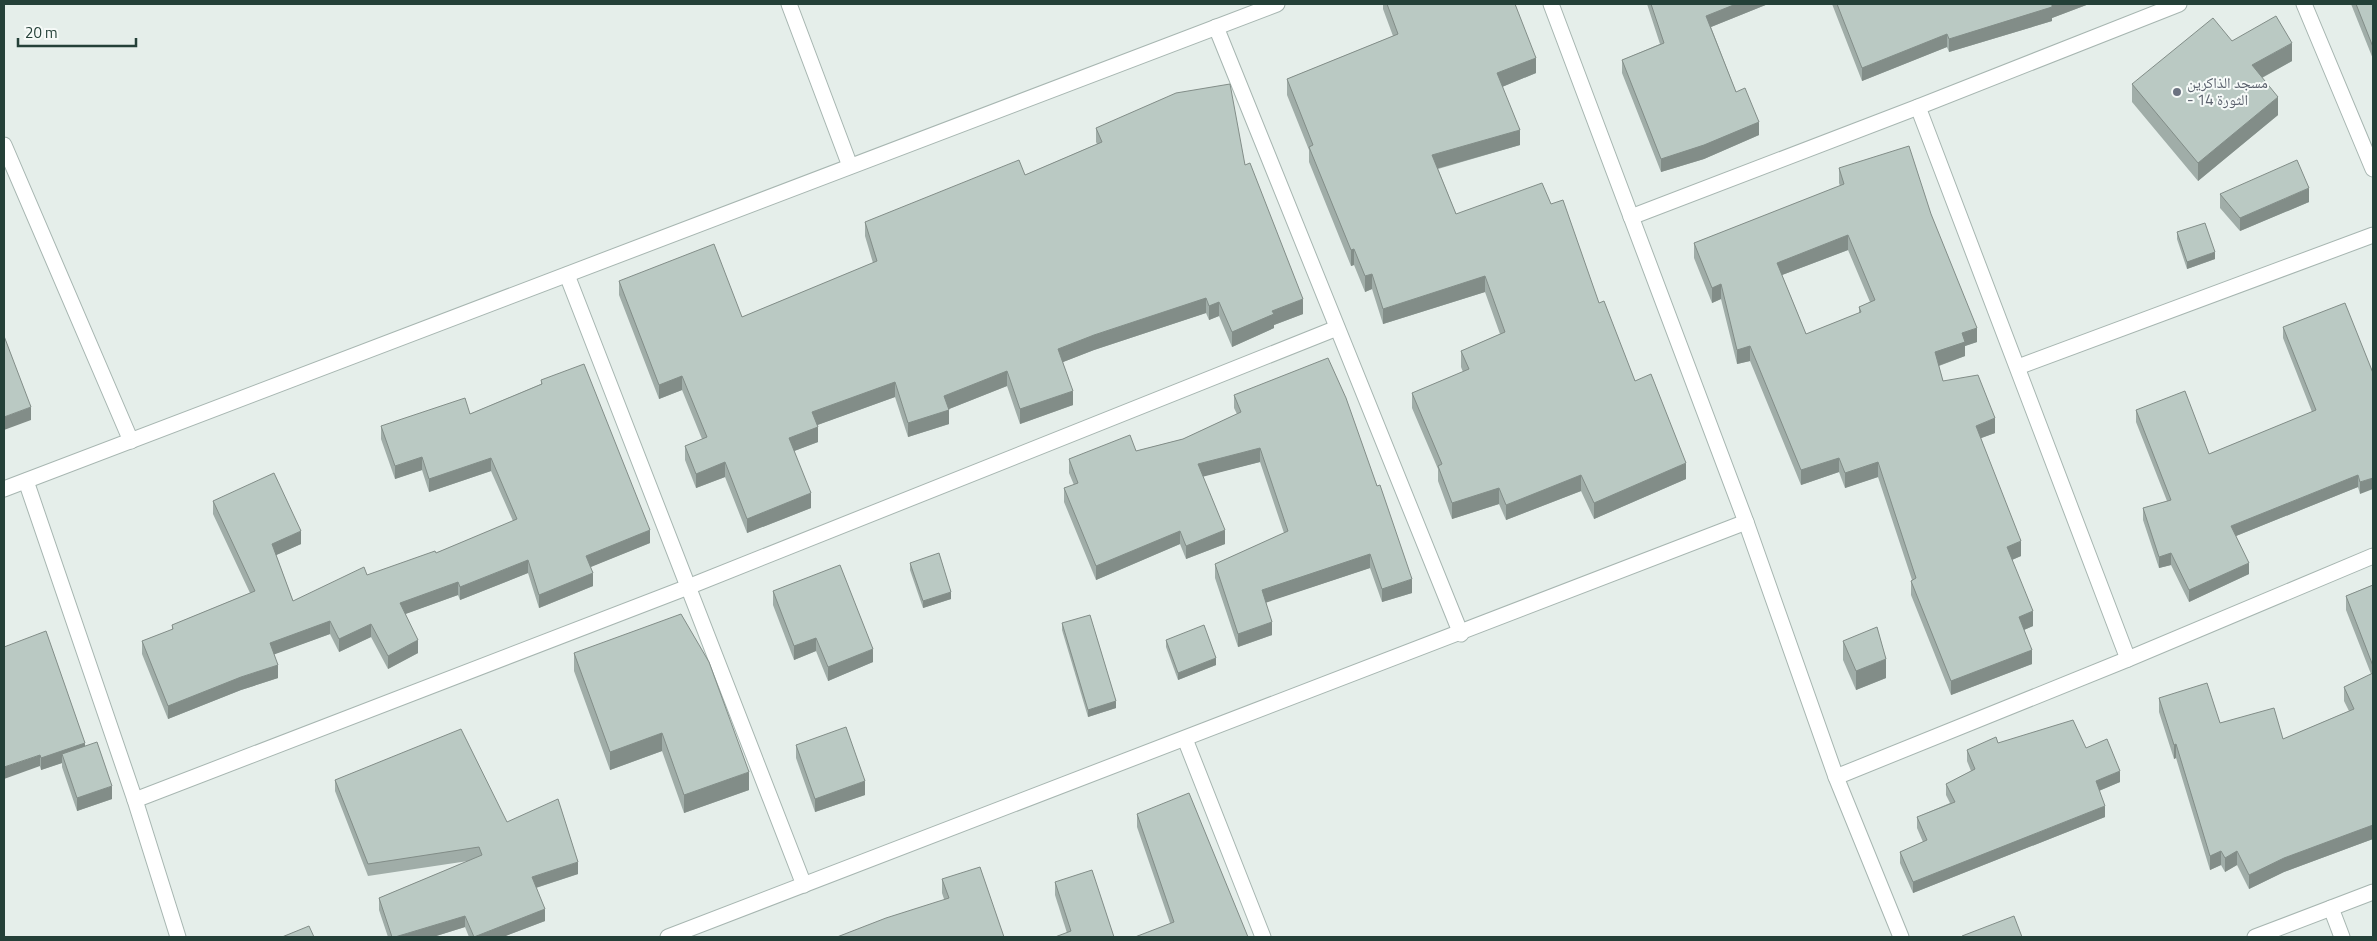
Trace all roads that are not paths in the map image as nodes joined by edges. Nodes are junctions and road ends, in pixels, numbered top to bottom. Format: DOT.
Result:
graph roads {
  1 [pos="789,4"];
  2 [pos="1277,4"];
  3 [pos="1551,4"];
  4 [pos="2179,4"];
  5 [pos="2304,4"];
  6 [pos="1216,27"];
  7 [pos="1918,107"];
  8 [pos="4,145"];
  9 [pos="850,166"];
  10 [pos="2373,169"];
  11 [pos="1631,217"];
  12 [pos="2373,235"];
  13 [pos="567,275"];
  14 [pos="1338,328"];
  15 [pos="2018,367"];
  16 [pos="131,441"];
  17 [pos="26,481"];
  18 [pos="4,489"];
  19 [pos="1746,522"];
  20 [pos="2373,556"];
  21 [pos="688,587"];
  22 [pos="1461,634"];
  23 [pos="2128,659"];
  24 [pos="1186,739"];
  25 [pos="1836,777"];
  26 [pos="135,800"];
  27 [pos="804,885"];
  28 [pos="2373,892"];
  29 [pos="2331,908"];
  30 [pos="178,937"];
  31 [pos="668,937"];
  32 [pos="1263,937"];
  33 [pos="1901,937"];
  34 [pos="2255,937"];
  35 [pos="2342,937"];
  1 -- 9 [label="street"];
  2 -- 6 [label="street"];
  3 -- 11 [label="street"];
  4 -- 7 [label="street"];
  5 -- 10 [label="street"];
  6 -- 9 [label="street"];
  6 -- 14 [label="street"];
  7 -- 11 [label="street"];
  7 -- 15 [label="street"];
  8 -- 16 [label="street"];
  9 -- 13 [label="street"];
  11 -- 19 [label="street"];
  12 -- 15 [label="street"];
  13 -- 16 [label="street"];
  13 -- 21 [label="street"];
  14 -- 21 [label="street"];
  14 -- 22 [label="street"];
  15 -- 23 [label="street"];
  16 -- 17 [label="street"];
  17 -- 18 [label="street"];
  17 -- 26 [label="street"];
  19 -- 22 [label="street"];
  19 -- 25 [label="street"];
  20 -- 23 [label="street"];
  21 -- 26 [label="street"];
  21 -- 27 [label="street"];
  22 -- 24 [label="street"];
  23 -- 25 [label="street"];
  24 -- 27 [label="street"];
  24 -- 32 [label="street"];
  25 -- 33 [label="street"];
  26 -- 30 [label="street"];
  27 -- 31 [label="street"];
  28 -- 29 [label="street"];
  29 -- 34 [label="street"];
  29 -- 35 [label="street"];
}
